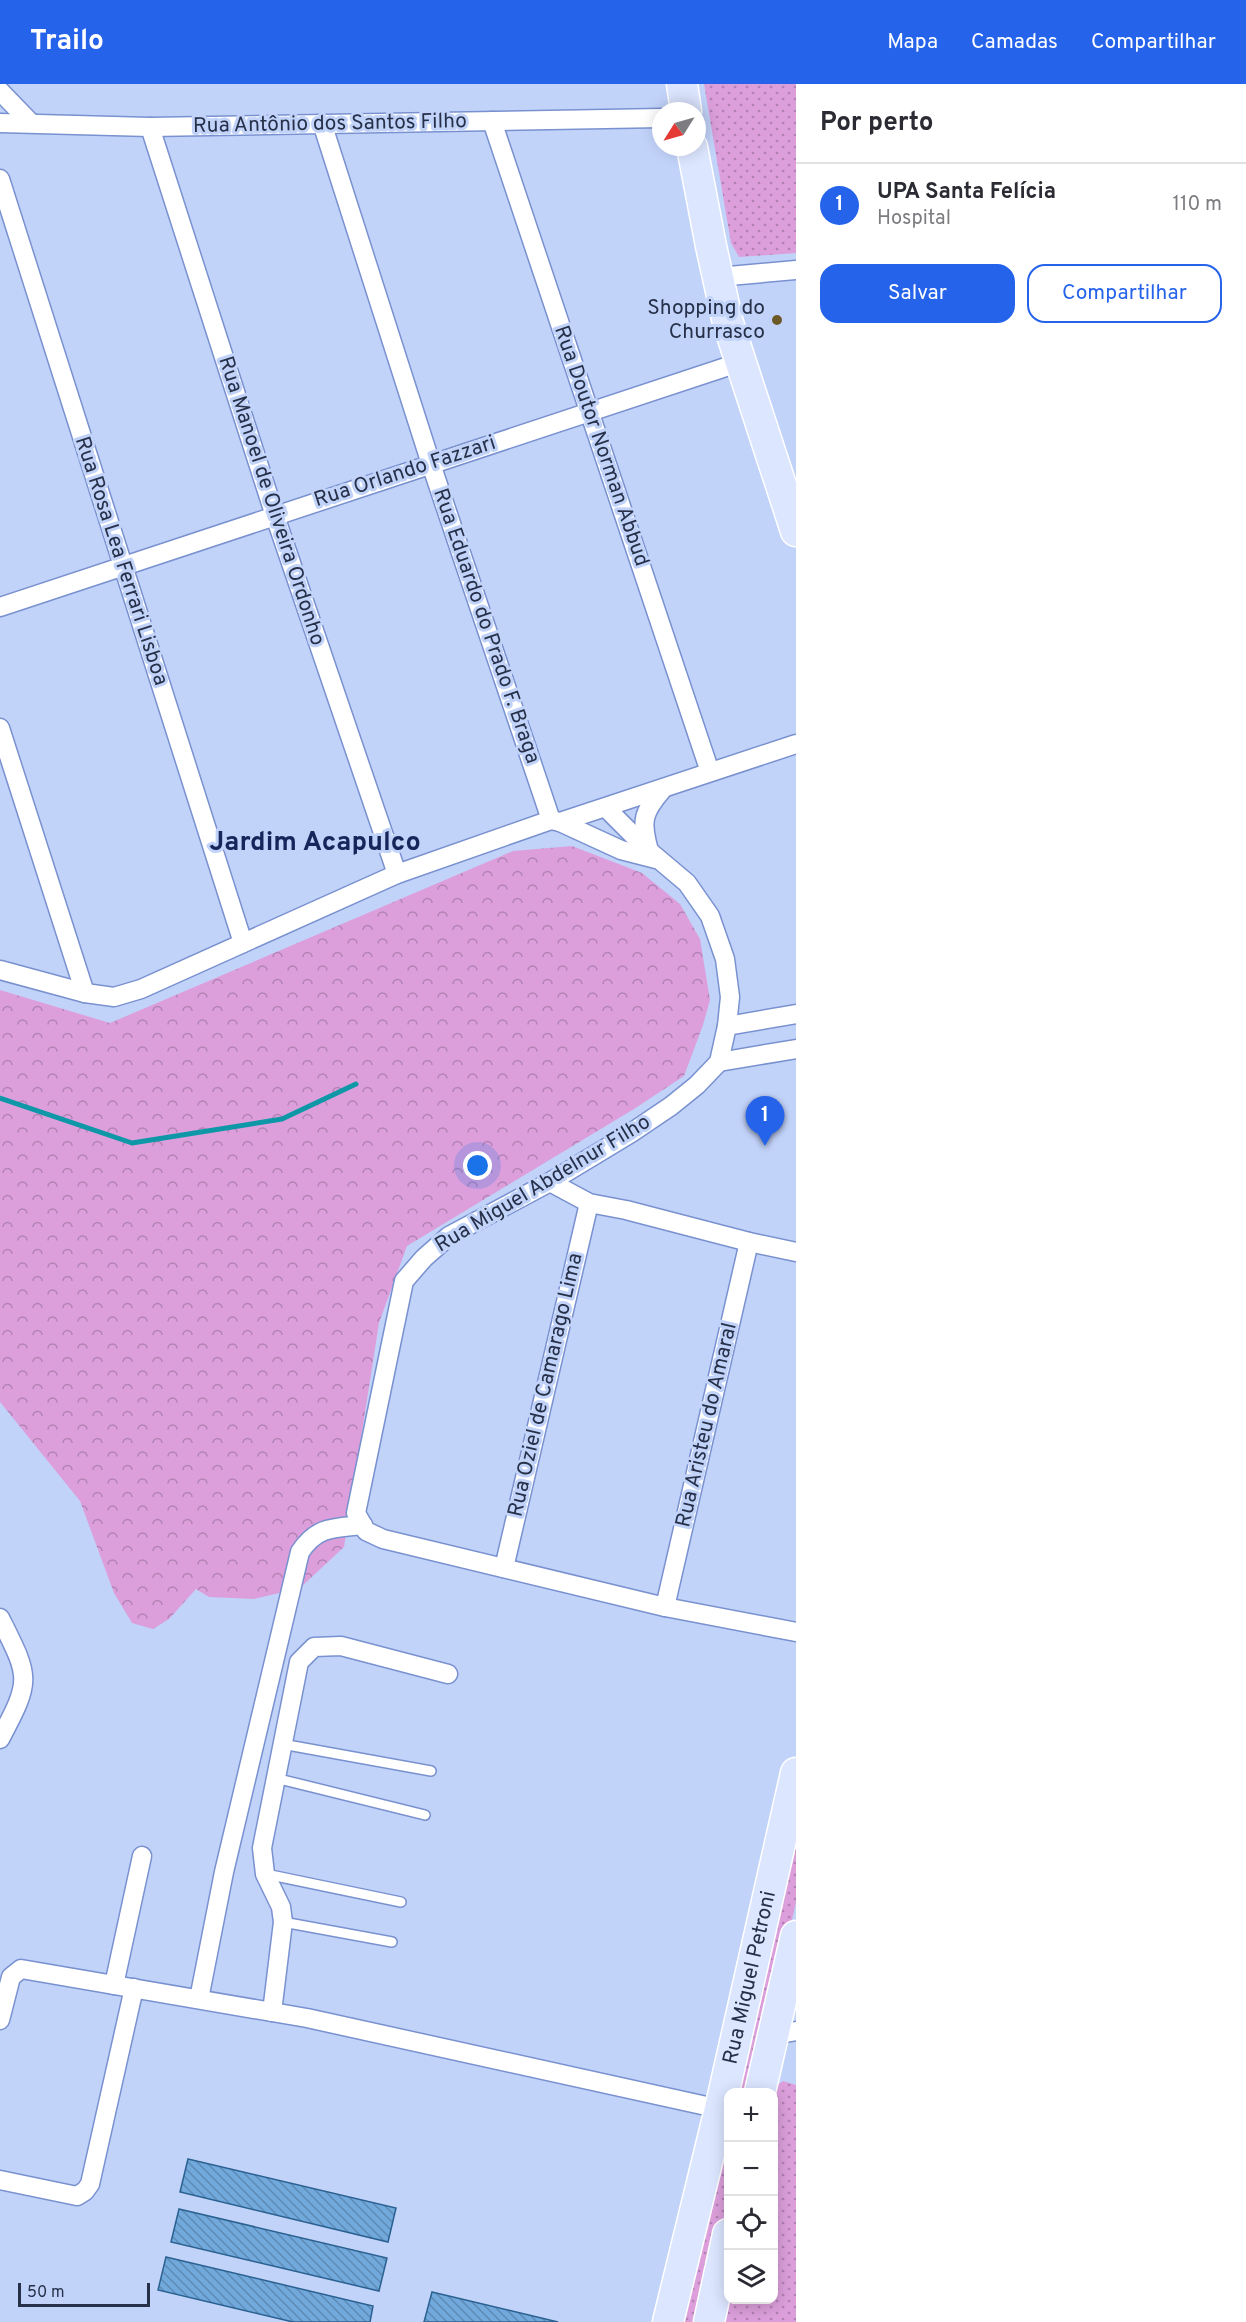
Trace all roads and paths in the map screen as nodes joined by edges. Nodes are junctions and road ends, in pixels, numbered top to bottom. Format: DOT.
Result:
graph roads {
  1 [pos="0,91"];
  2 [pos="652,107"];
  3 [pos="492,121"];
  4 [pos="0,123"];
  5 [pos="31,123"];
  6 [pos="322,123"];
  7 [pos="150,127"];
  8 [pos="694,156"];
  9 [pos="0,179"];
  10 [pos="796,270"];
  11 [pos="718,277"];
  12 [pos="741,362"];
  13 [pos="589,411"];
  14 [pos="431,464"];
  15 [pos="275,516"];
  16 [pos="796,531"];
  17 [pos="122,566"];
  18 [pos="0,607"];
  19 [pos="0,728"];
  20 [pos="796,744"];
  21 [pos="710,772"];
  22 [pos="7,779"];
  23 [pos="663,788"];
  24 [pos="606,808"];
  25 [pos="555,821"];
  26 [pos="655,856"];
  27 [pos="397,874"];
  28 [pos="243,943"];
  29 [pos="0,970"];
  30 [pos="85,993"];
  31 [pos="796,1014"];
  32 [pos="727,1026"];
  33 [pos="796,1049"];
  34 [pos="719,1062"];
  35 [pos="550,1182"];
  36 [pos="589,1203"];
  37 [pos="749,1242"];
  38 [pos="796,1252"];
  39 [pos="363,1525"];
  40 [pos="504,1568"];
  41 [pos="665,1607"];
  42 [pos="0,1618"];
  43 [pos="796,1632"];
  44 [pos="448,1674"];
  45 [pos="0,1739"];
  46 [pos="282,1744"];
  47 [pos="432,1771"];
  48 [pos="796,1773"];
  49 [pos="275,1778"];
  50 [pos="424,1815"];
  51 [pos="141,1856"];
  52 [pos="265,1874"];
  53 [pos="401,1902"];
  54 [pos="283,1922"];
  55 [pos="796,1936"];
  56 [pos="392,1942"];
  57 [pos="114,1985"];
  58 [pos="134,1988"];
  59 [pos="199,1999"];
  60 [pos="272,2012"];
  61 [pos="0,2020"];
  62 [pos="784,2033"];
  63 [pos="762,2088"];
  64 [pos="720,2109"];
  65 [pos="0,2180"];
  66 [pos="725,2250"];
  67 [pos="668,2322"];
  68 [pos="709,2322"];
  1 -- 5 [label="street"];
  2 -- 3 [label="street, Rua Antônio dos Santos Filho"];
  3 -- 6 [label="street, Rua Antônio dos Santos Filho"];
  3 -- 13 [label="street, Rua Doutor Norman Abbud"];
  4 -- 5 [label="street, Rua Antônio dos Santos Filho"];
  5 -- 7 [label="street, Rua Antônio dos Santos Filho"];
  6 -- 7 [label="street, Rua Antônio dos Santos Filho"];
  6 -- 14 [label="street, Rua Eduardo do Prado F. Braga"];
  7 -- 15 [label="street, Rua Manoel de Oliveira Ordonho"];
  8 -- 11 [label="main road"];
  9 -- 17 [label="street, Rua Rosa Lea Ferrari Lisboa"];
  10 -- 11 [label="street"];
  11 -- 12 [label="main road"];
  12 -- 13 [label="street, Rua Orlando Fazzari"];
  12 -- 16 [label="main road"];
  13 -- 14 [label="street, Rua Orlando Fazzari"];
  13 -- 21 [label="street, Rua Doutor Norman Abbud"];
  14 -- 15 [label="street, Rua Orlando Fazzari"];
  14 -- 25 [label="street, Rua Eduardo do Prado F. Braga"];
  15 -- 17 [label="street, Rua Orlando Fazzari"];
  15 -- 27 [label="street, Rua Manoel de Oliveira Ordonho"];
  17 -- 18 [label="street, Rua Orlando Fazzari"];
  17 -- 28 [label="street, Rua Rosa Lea Ferrari Lisboa"];
  19 -- 22 [label="street"];
  20 -- 21 [label="street"];
  21 -- 23 [label="street"];
  22 -- 30 [label="street"];
  23 -- 24 [label="street"];
  23 -- 26 [label="street"];
  24 -- 25 [label="street"];
  24 -- 26 [label="street, Rua Miguel Abdelnur Filho"];
  25 -- 26 [label="street, Rua Miguel Abdelnur Filho"];
  25 -- 27 [label="street"];
  26 -- 32 [label="street, Rua Miguel Abdelnur Filho"];
  27 -- 28 [label="street"];
  28 -- 30 [label="street"];
  29 -- 30 [label="street"];
  31 -- 32 [label="street"];
  32 -- 34 [label="street, Rua Miguel Abdelnur Filho"];
  33 -- 34 [label="street"];
  34 -- 35 [label="street, Rua Miguel Abdelnur Filho"];
  35 -- 36 [label="street"];
  35 -- 39 [label="street, Rua Miguel Abdelnur Filho"];
  36 -- 37 [label="street"];
  36 -- 40 [label="street, Rua Oziel de Camarago Lima"];
  37 -- 38 [label="street"];
  37 -- 41 [label="street, Rua Aristeu do Amaral"];
  39 -- 40 [label="street"];
  39 -- 59 [label="street"];
  40 -- 41 [label="street"];
  41 -- 43 [label="street"];
  42 -- 45 [label="street"];
  44 -- 46 [label="street"];
  46 -- 47 [label="lane"];
  46 -- 49 [label="street"];
  48 -- 64 [label="main road, Rua Miguel Petroni"];
  49 -- 50 [label="lane"];
  49 -- 52 [label="street"];
  51 -- 57 [label="street"];
  52 -- 53 [label="lane"];
  52 -- 54 [label="street"];
  54 -- 56 [label="lane"];
  54 -- 60 [label="street"];
  55 -- 62 [label="main road, Rua Miguel Petroni"];
  57 -- 58 [label="street"];
  57 -- 61 [label="street"];
  58 -- 59 [label="street"];
  58 -- 65 [label="street"];
  59 -- 60 [label="street"];
  60 -- 64 [label="street"];
  62 -- 63 [label="main road, Rua Miguel Petroni"];
  64 -- 67 [label="main road, Rua Miguel Petroni"];
  66 -- 68 [label="main road"];
}
